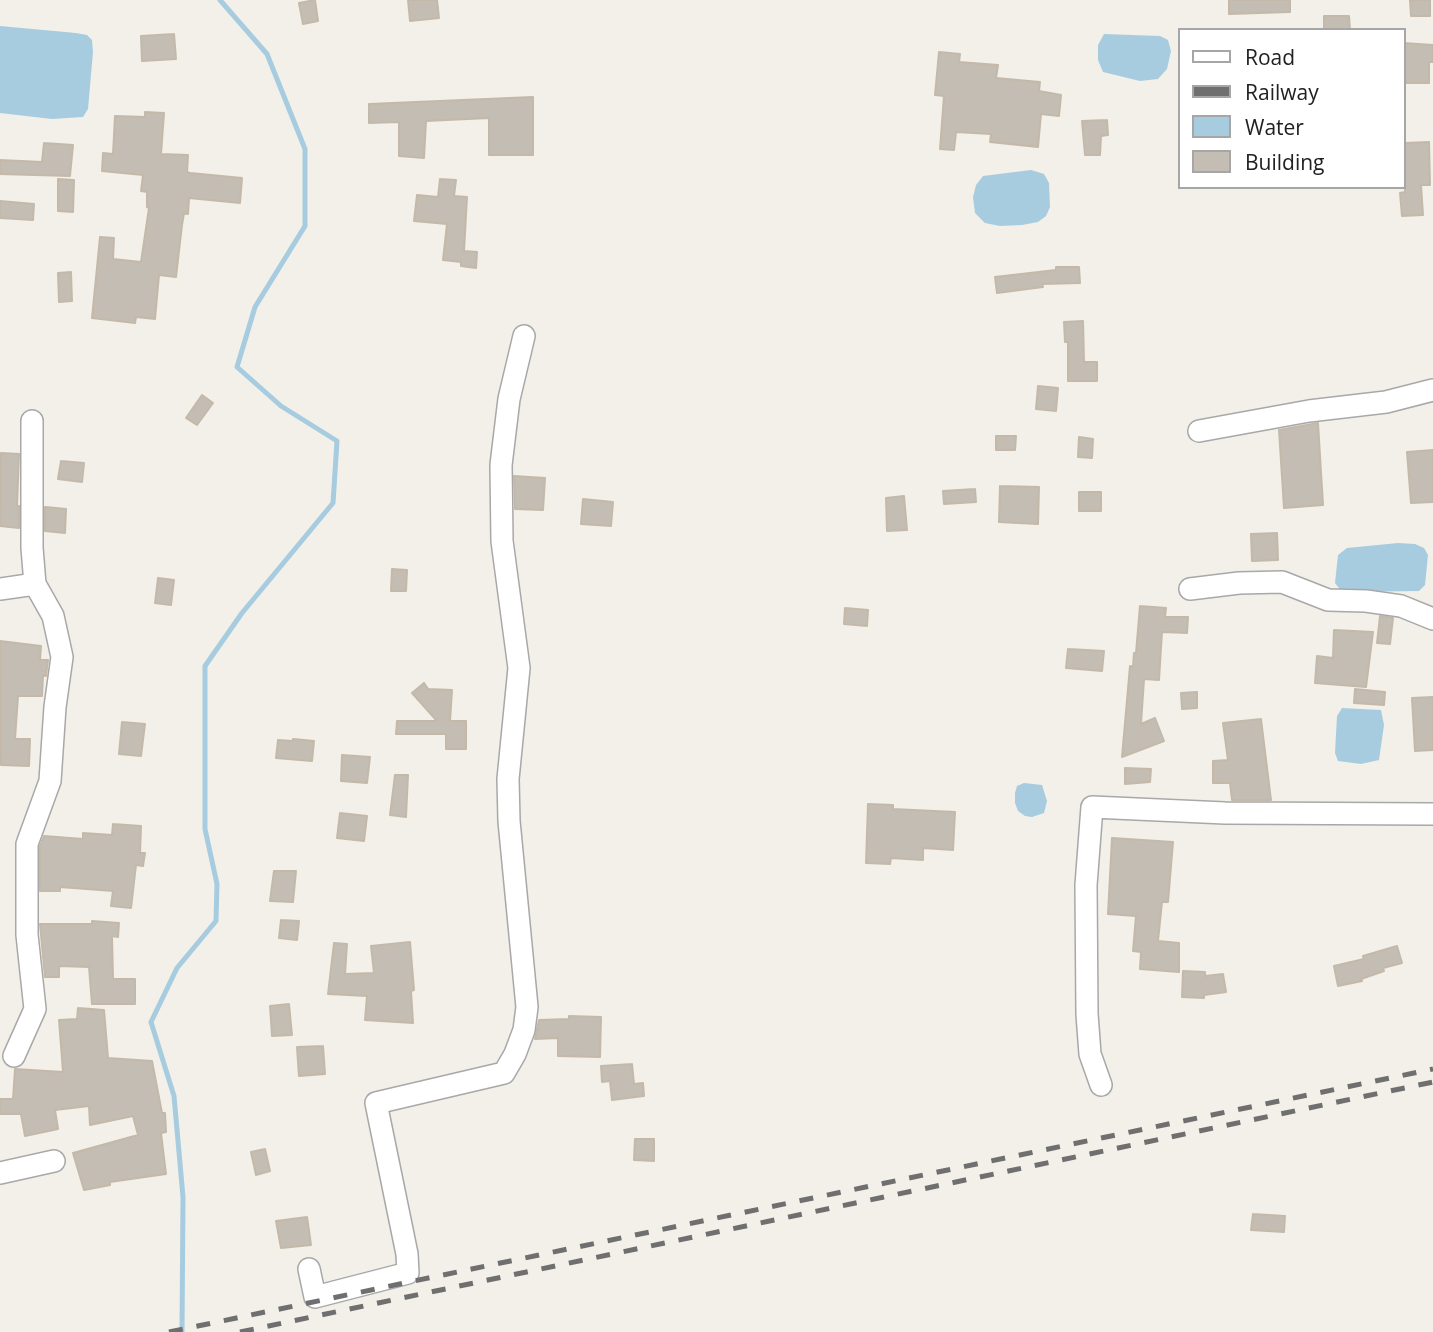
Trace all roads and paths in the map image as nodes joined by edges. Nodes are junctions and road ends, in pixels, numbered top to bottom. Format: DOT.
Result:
graph roads {
  1 [pos="524,337"];
  2 [pos="1433,390"];
  3 [pos="32,421"];
  4 [pos="1199,430"];
  5 [pos="35,584"];
  6 [pos="0,589"];
  7 [pos="1190,589"];
  8 [pos="1433,619"];
  9 [pos="1433,814"];
  10 [pos="14,1056"];
  11 [pos="1101,1085"];
  12 [pos="54,1161"];
  13 [pos="0,1173"];
  14 [pos="309,1269"];
  1 -- 14 [label="street"];
  2 -- 4 [label="street"];
  3 -- 5 [label="street"];
  5 -- 6 [label="street"];
  5 -- 10 [label="street"];
  7 -- 8 [label="street"];
  9 -- 11 [label="street"];
  12 -- 13 [label="street"];
}
